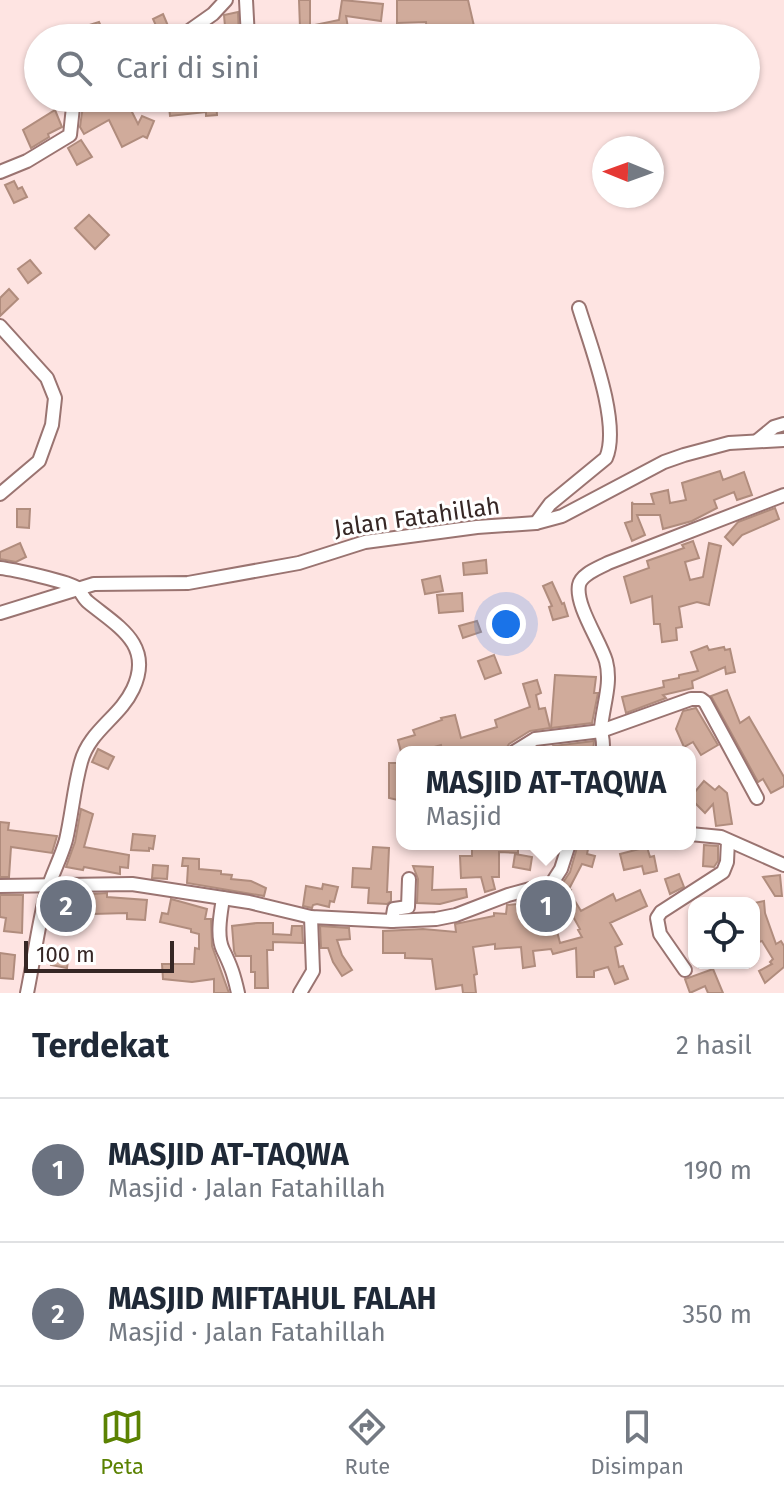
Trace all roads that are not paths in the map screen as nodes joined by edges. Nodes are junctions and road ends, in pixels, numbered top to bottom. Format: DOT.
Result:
graph roads {
  1 [pos="226,0"];
  2 [pos="246,0"];
  3 [pos="199,24"];
  4 [pos="247,24"];
  5 [pos="72,112"];
  6 [pos="0,172"];
  7 [pos="579,308"];
  8 [pos="0,326"];
  9 [pos="784,424"];
  10 [pos="784,440"];
  11 [pos="757,441"];
  12 [pos="0,494"];
  13 [pos="784,495"];
  14 [pos="536,523"];
  15 [pos="0,568"];
  16 [pos="76,587"];
  17 [pos="0,613"];
  18 [pos="601,731"];
  19 [pos="524,746"];
  20 [pos="604,746"];
  21 [pos="757,798"];
  22 [pos="696,834"];
  23 [pos="728,841"];
  24 [pos="567,850"];
  25 [pos="784,865"];
  26 [pos="409,879"];
  27 [pos="0,886"];
  28 [pos="48,887"];
  29 [pos="223,898"];
  30 [pos="311,917"];
  31 [pos="392,921"];
  32 [pos="685,970"];
  33 [pos="27,993"];
  34 [pos="238,993"];
  35 [pos="300,993"];
  1 -- 3 [label="street"];
  2 -- 4 [label="street"];
  5 -- 6 [label="street"];
  7 -- 14 [label="street"];
  8 -- 12 [label="street"];
  9 -- 11 [label="street"];
  10 -- 11 [label="street, Jalan Fatahillah"];
  11 -- 14 [label="street, Jalan Fatahillah"];
  13 -- 18 [label="street"];
  14 -- 16 [label="street, Jalan Fatahillah"];
  15 -- 16 [label="street"];
  16 -- 17 [label="street, Jalan Fatahillah"];
  16 -- 28 [label="street"];
  18 -- 19 [label="street"];
  18 -- 20 [label="street"];
  18 -- 21 [label="street"];
  22 -- 23 [label="street"];
  23 -- 25 [label="street"];
  23 -- 32 [label="street"];
  24 -- 31 [label="street"];
  26 -- 31 [label="street"];
  27 -- 28 [label="street"];
  28 -- 29 [label="street"];
  28 -- 33 [label="street"];
  29 -- 30 [label="street"];
  29 -- 34 [label="street"];
  30 -- 31 [label="street"];
  30 -- 35 [label="street"];
}
